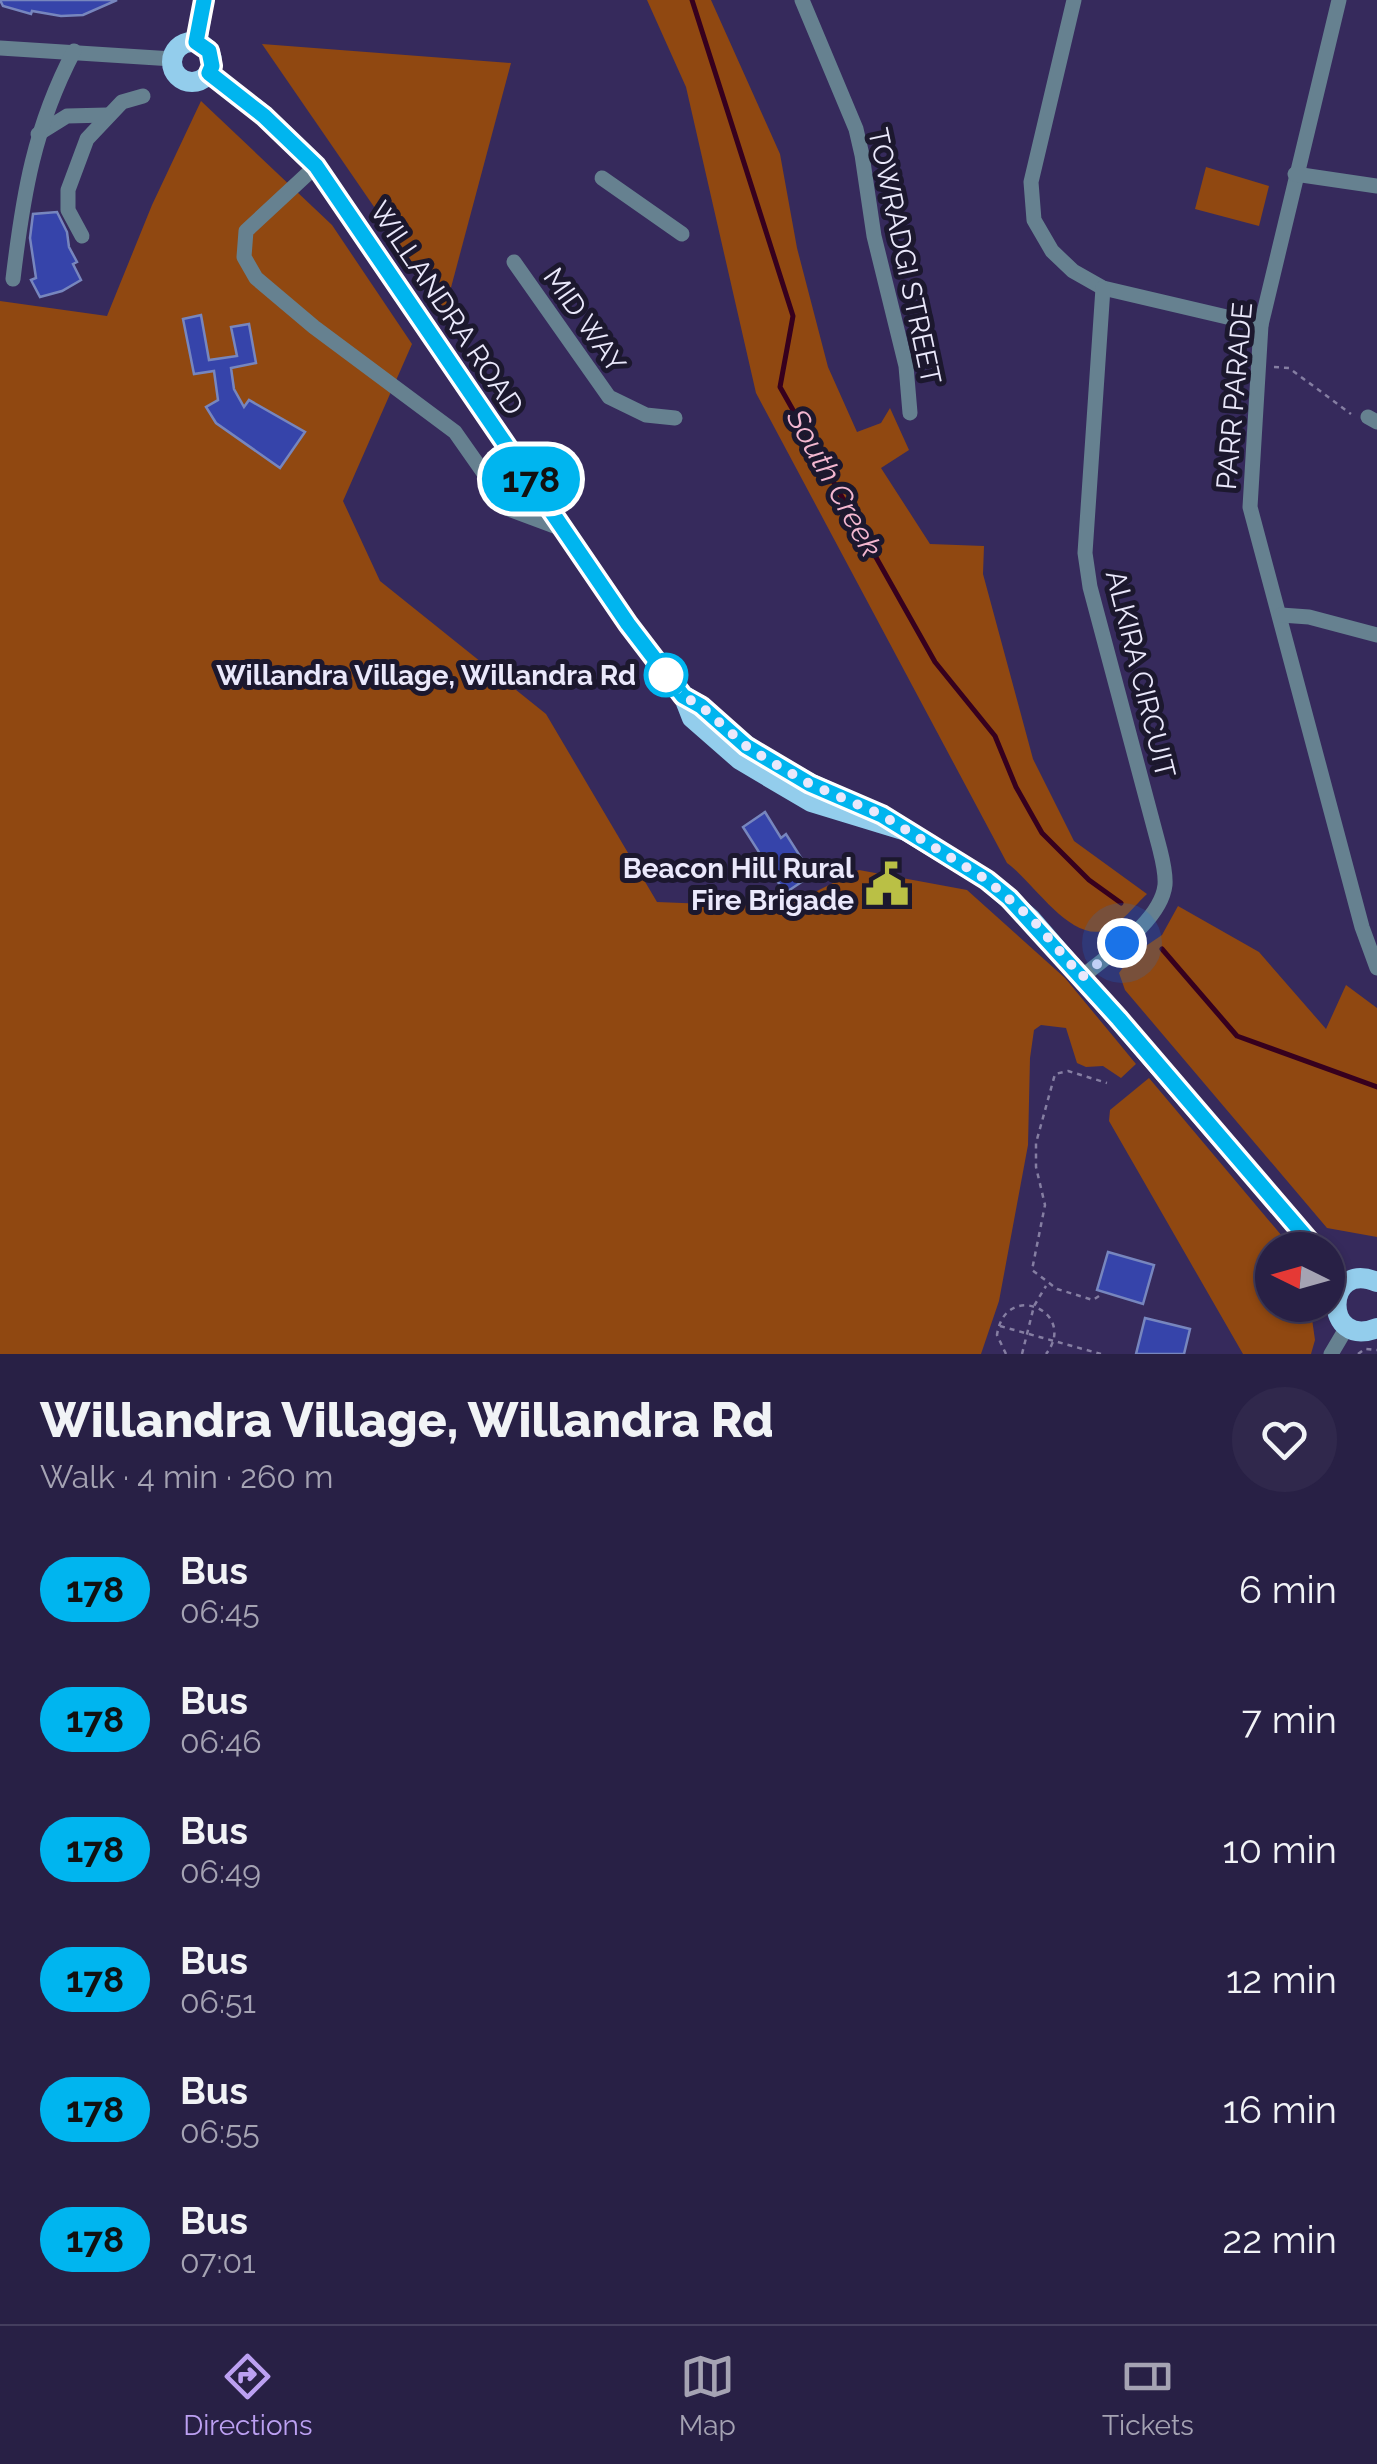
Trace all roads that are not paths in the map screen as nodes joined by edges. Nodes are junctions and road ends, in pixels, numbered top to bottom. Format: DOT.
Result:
graph roads {
  1 [pos="204,0"];
  2 [pos="802,0"];
  3 [pos="1074,0"];
  4 [pos="1339,0"];
  5 [pos="196,42"];
  6 [pos="1,49"];
  7 [pos="74,51"];
  8 [pos="172,59"];
  9 [pos="209,73"];
  10 [pos="144,96"];
  11 [pos="106,115"];
  12 [pos="38,134"];
  13 [pos="316,166"];
  14 [pos="1295,174"];
  15 [pos="602,178"];
  16 [pos="1377,186"];
  17 [pos="682,234"];
  18 [pos="82,236"];
  19 [pos="514,262"];
  20 [pos="12,278"];
  21 [pos="1103,288"];
  22 [pos="1261,325"];
  23 [pos="910,413"];
  24 [pos="676,418"];
  25 [pos="566,530"];
  26 [pos="1281,615"];
  27 [pos="1377,635"];
  28 [pos="1377,968"];
  29 [pos="1082,977"];
  30 [pos="1302,1232"];
  31 [pos="1377,1282"];
  32 [pos="1345,1284"];
  33 [pos="1344,1322"];
  34 [pos="1347,1327"];
  35 [pos="1377,1328"];
  36 [pos="1331,1354"];
  1 -- 5 [label="main road"];
  2 -- 23 [label="street, TOWRADGI STREET"];
  3 -- 21 [label="street"];
  4 -- 14 [label="street, PARR PARADE"];
  5 -- 8 [label="main road"];
  5 -- 9 [label="main road"];
  6 -- 7 [label="street"];
  7 -- 8 [label="street"];
  7 -- 12 [label="street"];
  8 -- 9 [label="main road"];
  9 -- 13 [label="main road, WILLANDRA ROAD"];
  10 -- 11 [label="street"];
  11 -- 12 [label="street"];
  11 -- 18 [label="street"];
  12 -- 20 [label="street"];
  13 -- 25 [label="main road, WILLANDRA ROAD"];
  13 -- 25 [label="street"];
  14 -- 16 [label="street"];
  14 -- 22 [label="street, PARR PARADE"];
  15 -- 17 [label="street"];
  19 -- 24 [label="street, MID WAY"];
  21 -- 22 [label="street"];
  21 -- 29 [label="street, ALKIRA CIRCUIT"];
  22 -- 26 [label="street, PARR PARADE"];
  25 -- 29 [label="main road, WILLANDRA ROAD"];
  26 -- 27 [label="street"];
  26 -- 28 [label="street, PARR PARADE"];
  29 -- 30 [label="main road, WILLANDRA ROAD"];
  31 -- 32 [label="main road"];
  33 -- 34 [label="main road"];
  34 -- 35 [label="main road"];
  34 -- 36 [label="street"];
}
